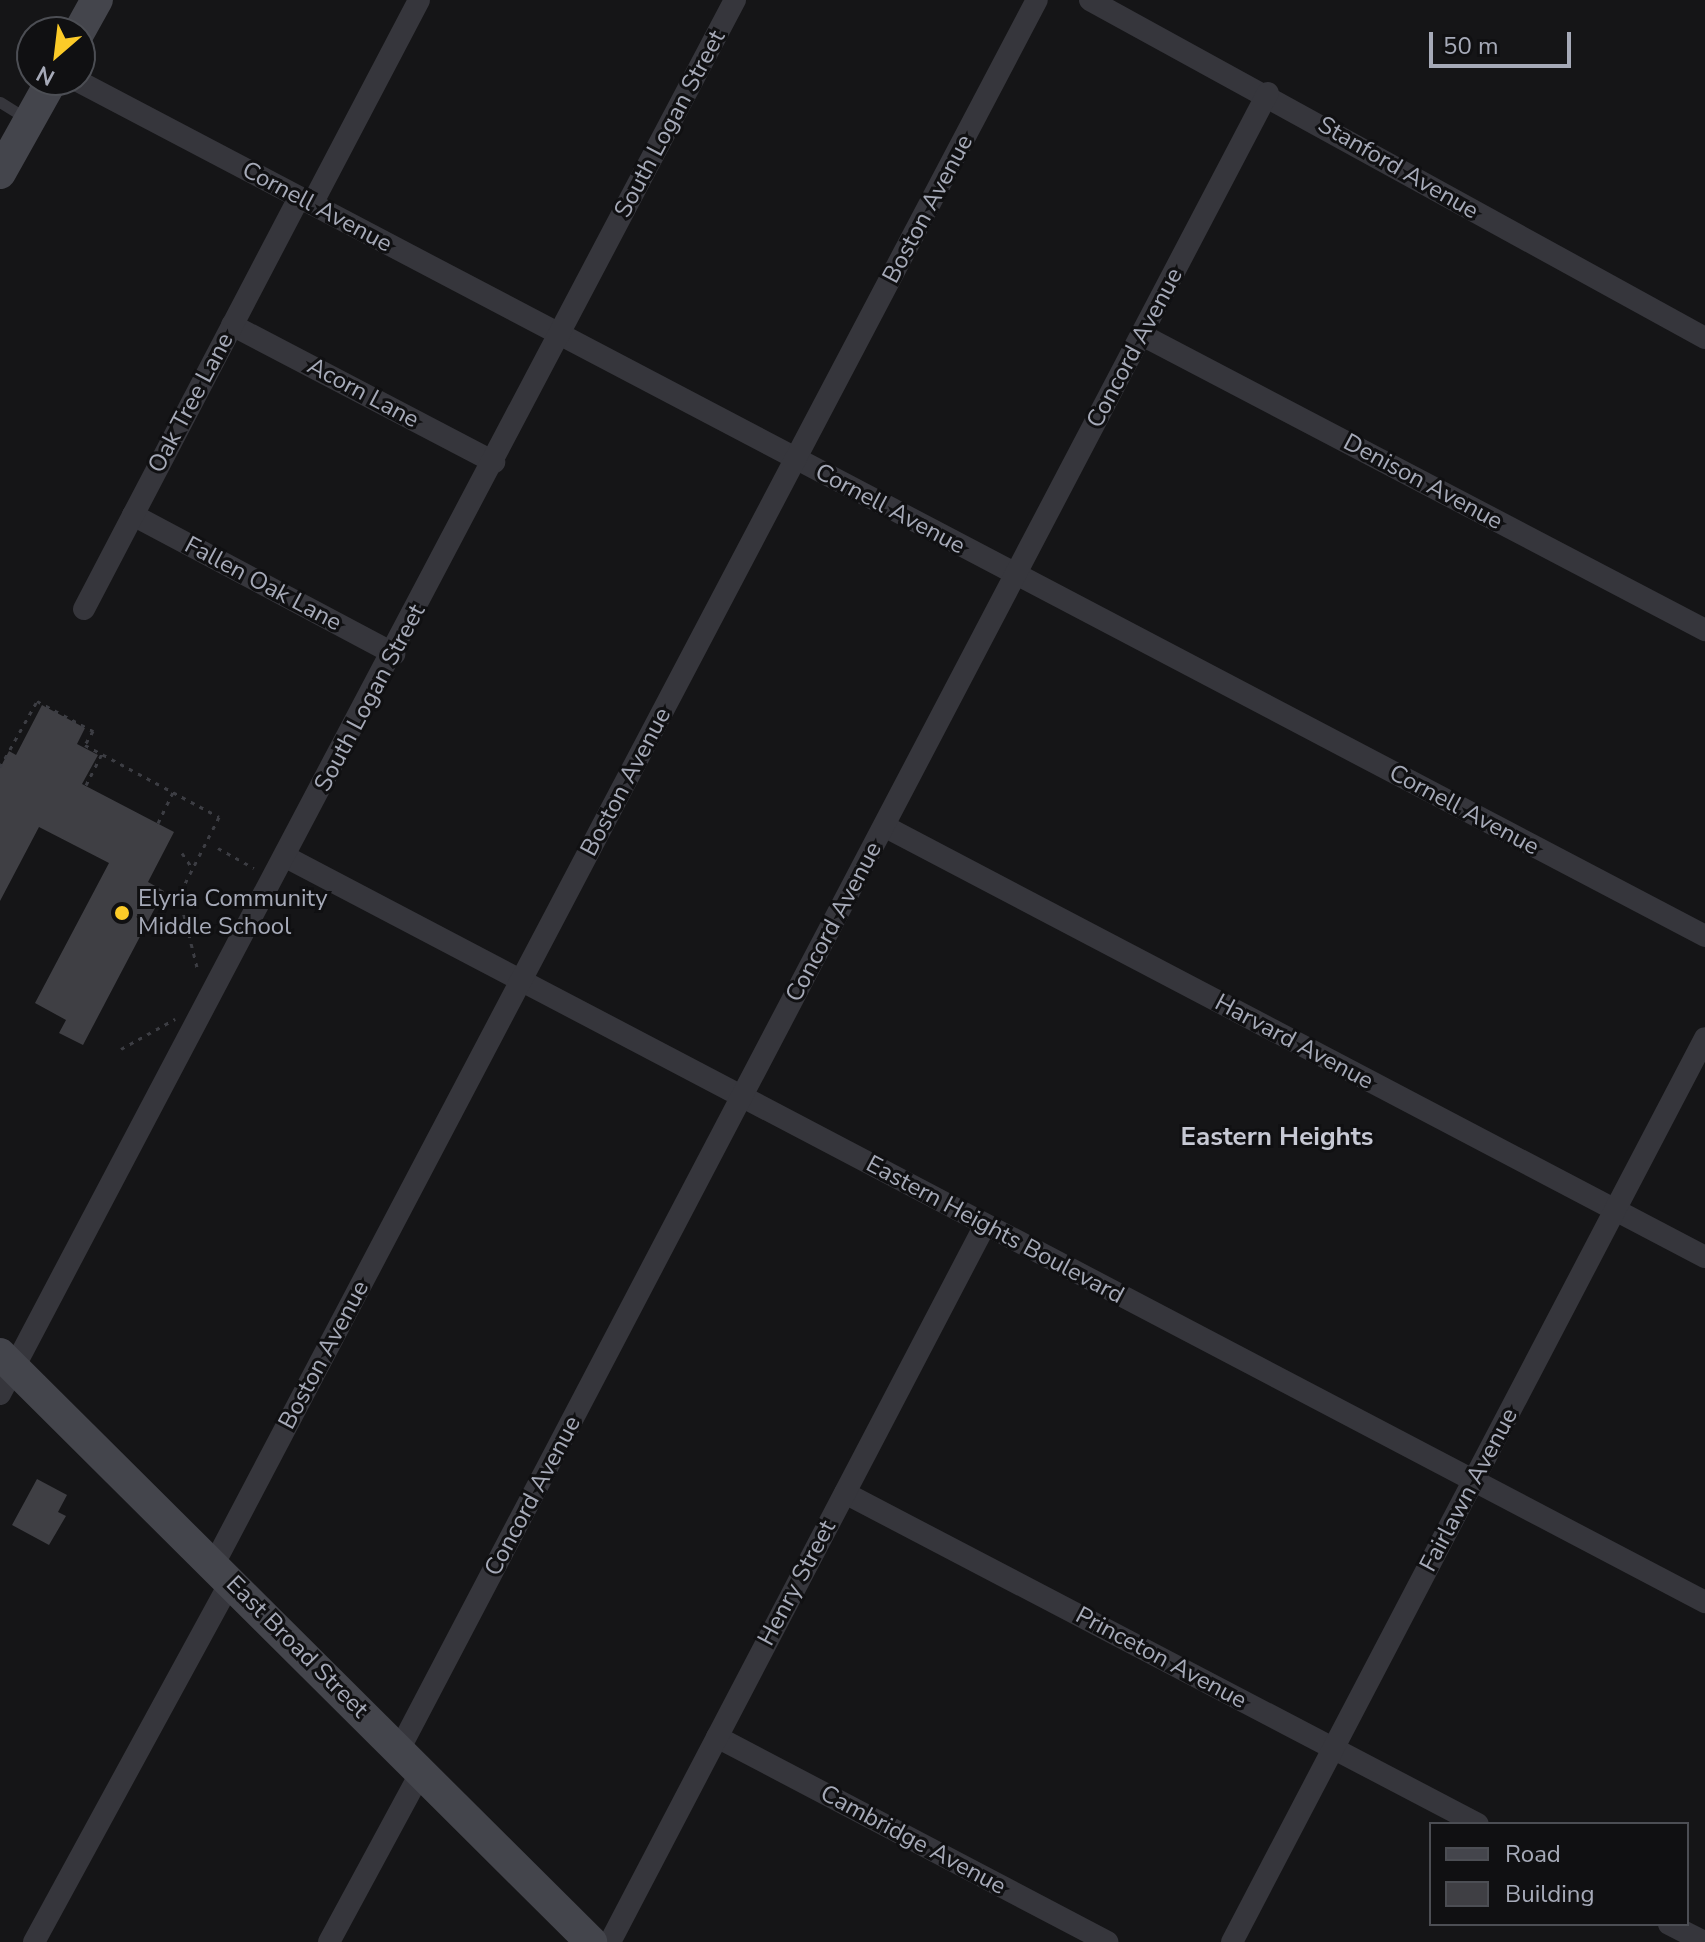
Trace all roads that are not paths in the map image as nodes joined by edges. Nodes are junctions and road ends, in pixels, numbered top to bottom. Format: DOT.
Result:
graph roads {
  1 [pos="419,0"];
  2 [pos="735,0"];
  3 [pos="1037,0"];
  4 [pos="1090,0"];
  5 [pos="96,91"];
  6 [pos="1268,93"];
  7 [pos="43,96"];
  8 [pos="0,102"];
  9 [pos="30,120"];
  10 [pos="0,173"];
  11 [pos="306,201"];
  12 [pos="232,325"];
  13 [pos="560,335"];
  14 [pos="1142,335"];
  15 [pos="1705,338"];
  16 [pos="796,459"];
  17 [pos="494,462"];
  18 [pos="133,515"];
  19 [pos="1016,575"];
  20 [pos="84,609"];
  21 [pos="1705,630"];
  22 [pos="394,654"];
  23 [pos="884,826"];
  24 [pos="286,857"];
  25 [pos="1705,936"];
  26 [pos="521,981"];
  27 [pos="1705,1038"];
  28 [pos="742,1097"];
  29 [pos="1615,1209"];
  30 [pos="985,1225"];
  31 [pos="1705,1257"];
  32 [pos="5,1372"];
  33 [pos="1473,1481"];
  34 [pos="845,1493"];
  35 [pos="222,1572"];
  36 [pos="1705,1602"];
  37 [pos="717,1737"];
  38 [pos="1333,1748"];
  39 [pos="410,1761"];
  40 [pos="1474,1822"];
  41 [pos="1673,1926"];
  42 [pos="34,1942"];
  43 [pos="329,1942"];
  44 [pos="591,1942"];
  45 [pos="610,1942"];
  46 [pos="1108,1942"];
  47 [pos="1232,1942"];
  48 [pos="1704,1942"];
  1 -- 11 [label="street, Oak Tree Lane"];
  2 -- 13 [label="street, South Logan Street"];
  3 -- 16 [label="street, Boston Avenue"];
  4 -- 6 [label="street, Stanford Avenue"];
  5 -- 11 [label="street, Cornell Avenue"];
  6 -- 14 [label="street, Concord Avenue"];
  6 -- 15 [label="street, Stanford Avenue"];
  7 -- 9 [label="street"];
  8 -- 9 [label="lane"];
  9 -- 10 [label="street"];
  11 -- 12 [label="street, Oak Tree Lane"];
  11 -- 13 [label="street, Cornell Avenue"];
  12 -- 17 [label="street, Acorn Lane"];
  12 -- 18 [label="street, Oak Tree Lane"];
  13 -- 16 [label="street, Cornell Avenue"];
  13 -- 17 [label="street, South Logan Street"];
  14 -- 19 [label="street, Concord Avenue"];
  14 -- 21 [label="street, Denison Avenue"];
  16 -- 19 [label="street, Cornell Avenue"];
  16 -- 26 [label="street, Boston Avenue"];
  17 -- 22 [label="street, South Logan Street"];
  18 -- 20 [label="street, Oak Tree Lane"];
  18 -- 22 [label="street, Fallen Oak Lane"];
  19 -- 23 [label="street, Concord Avenue"];
  19 -- 25 [label="street, Cornell Avenue"];
  22 -- 24 [label="street, South Logan Street"];
  23 -- 28 [label="street, Concord Avenue"];
  23 -- 29 [label="street, Harvard Avenue"];
  24 -- 26 [label="street, Eastern Heights Boulevard"];
  24 -- 32 [label="street, South Logan Street"];
  26 -- 28 [label="street, Eastern Heights Boulevard"];
  26 -- 35 [label="street, Boston Avenue"];
  27 -- 29 [label="street, Fairlawn Avenue"];
  28 -- 30 [label="street, Eastern Heights Boulevard"];
  28 -- 39 [label="street, Concord Avenue"];
  29 -- 31 [label="street, Harvard Avenue"];
  29 -- 33 [label="street, Fairlawn Avenue"];
  30 -- 33 [label="street, Eastern Heights Boulevard"];
  30 -- 34 [label="street, Henry Street"];
  32 -- 35 [label="street, East Broad Street"];
  33 -- 36 [label="street, Eastern Heights Boulevard"];
  33 -- 38 [label="street, Fairlawn Avenue"];
  34 -- 37 [label="street, Henry Street"];
  34 -- 38 [label="street, Princeton Avenue"];
  35 -- 39 [label="street, East Broad Street"];
  35 -- 42 [label="street, Boston Avenue"];
  37 -- 45 [label="street, Henry Street"];
  37 -- 46 [label="street, Cambridge Avenue"];
  38 -- 40 [label="street, Princeton Avenue"];
  38 -- 47 [label="street, Fairlawn Avenue"];
  39 -- 43 [label="street, Concord Avenue"];
  39 -- 44 [label="street, East Broad Street"];
  41 -- 48 [label="street"];
}
